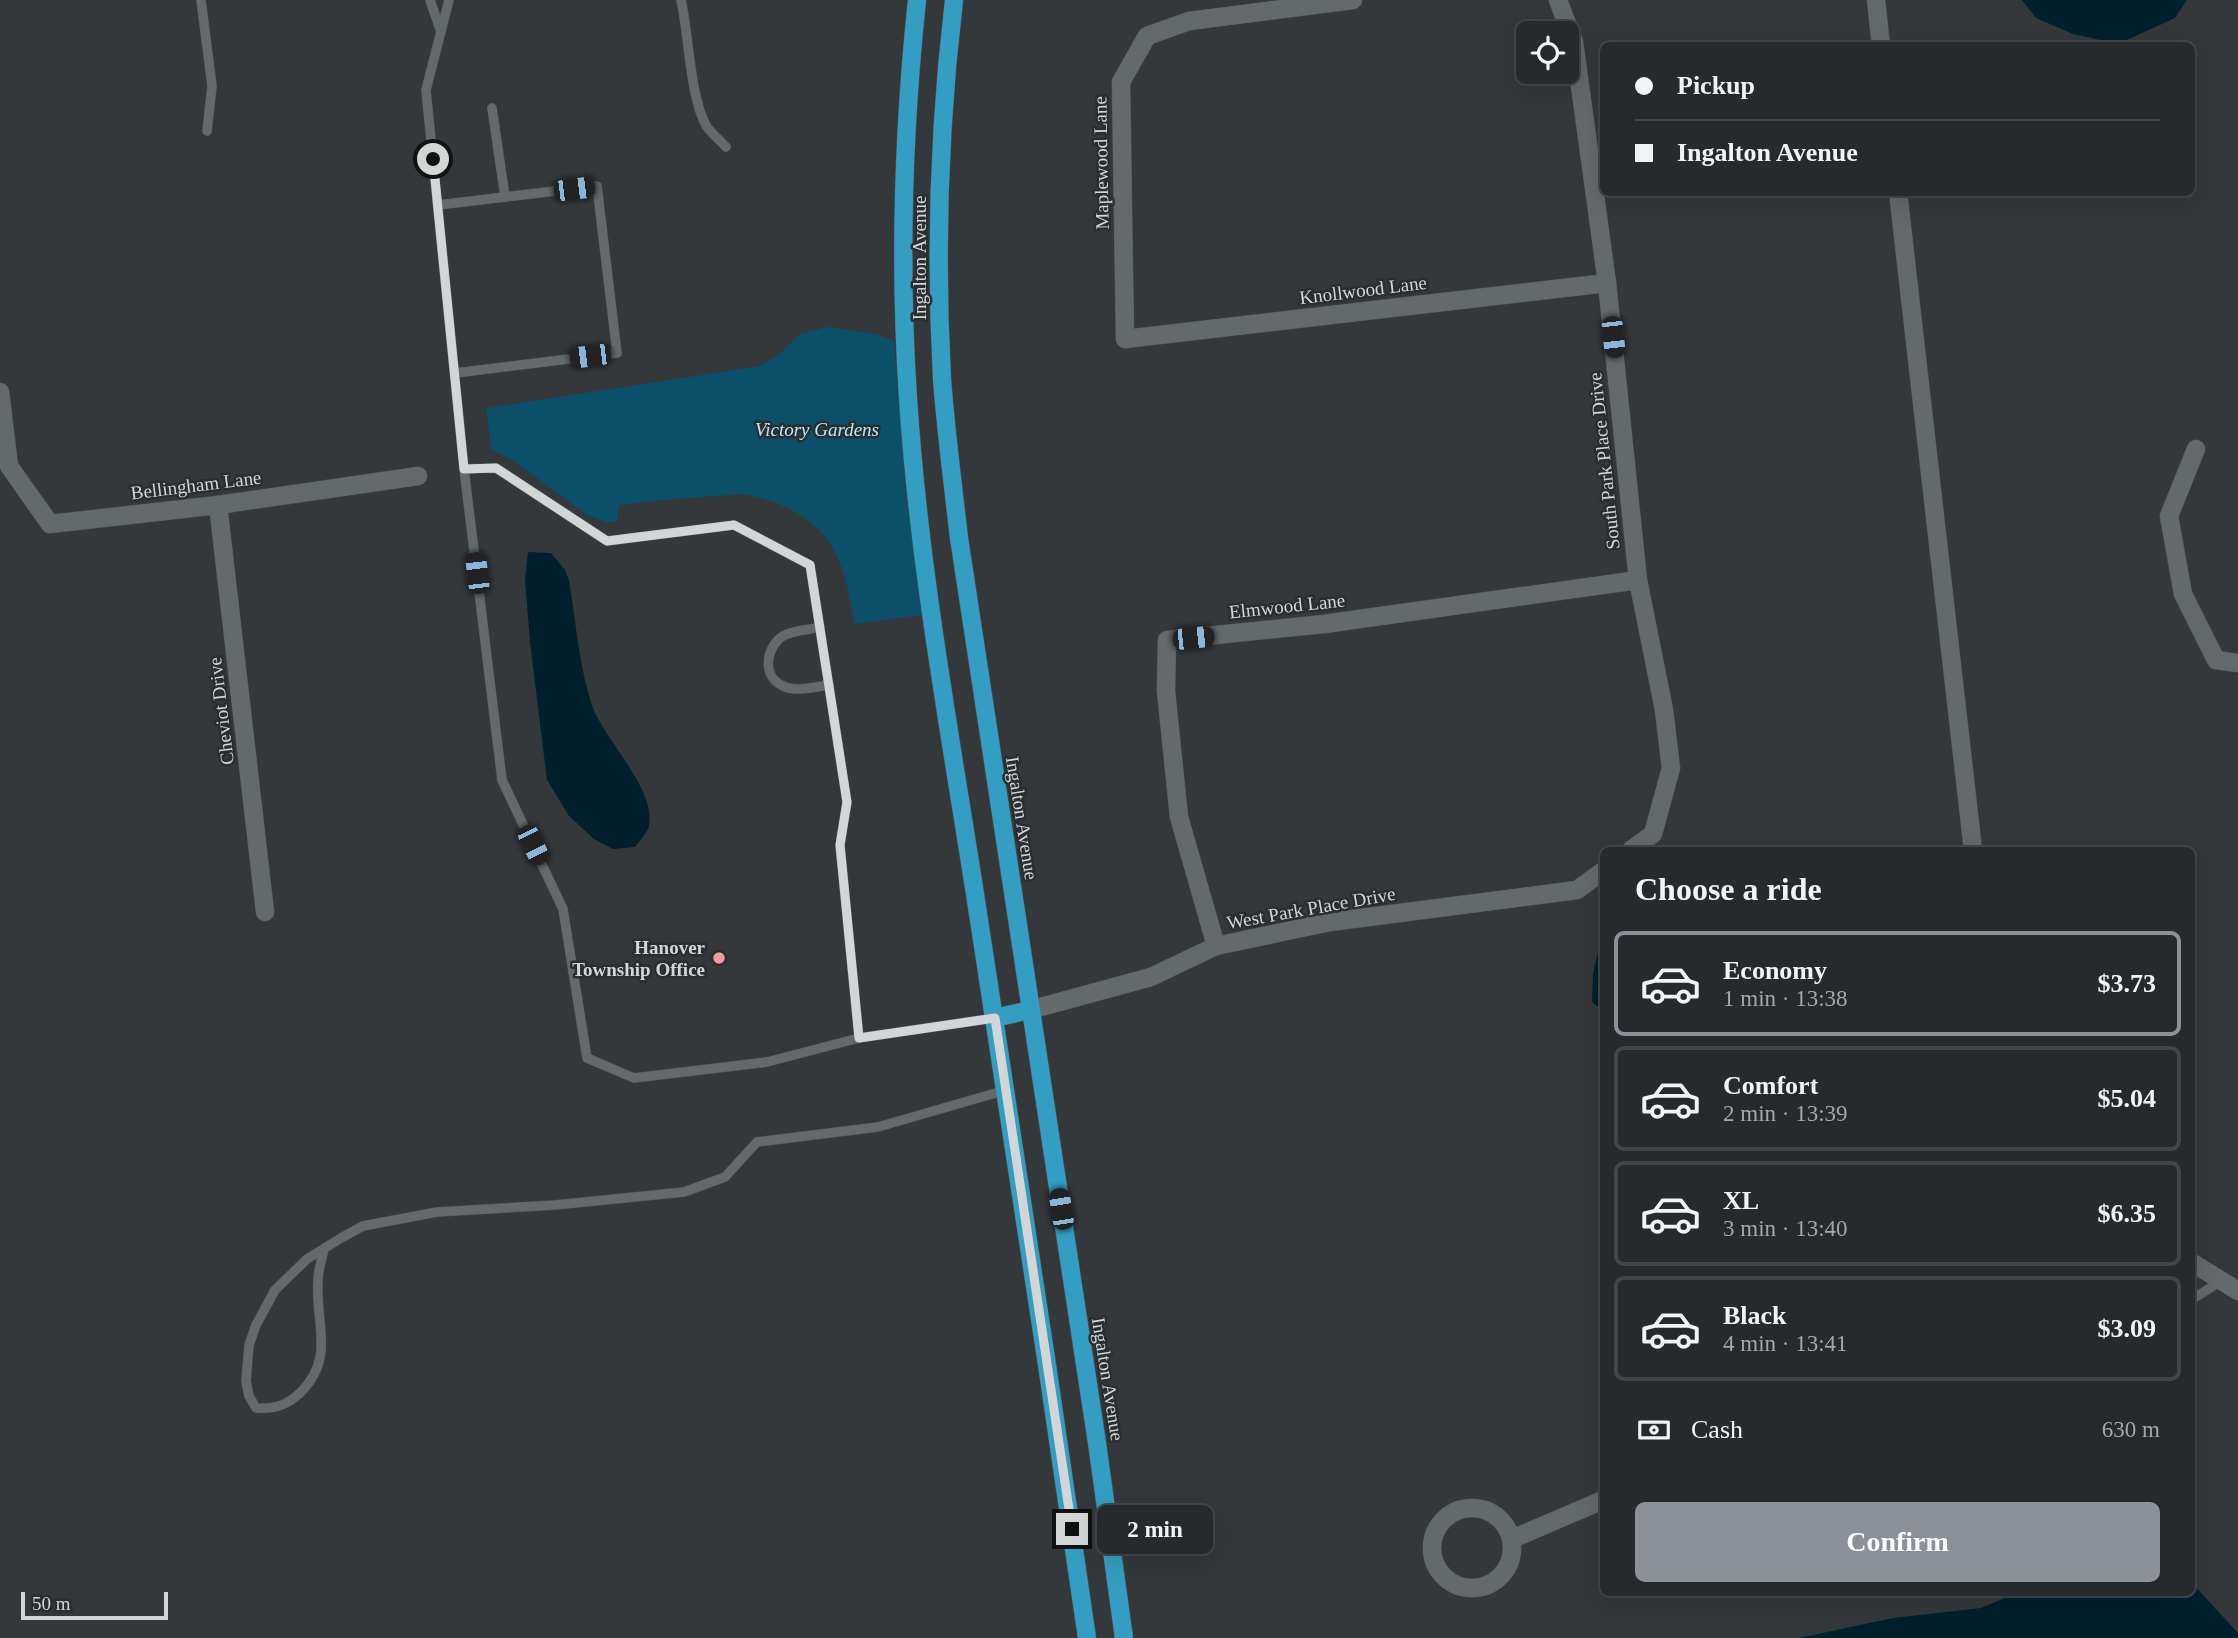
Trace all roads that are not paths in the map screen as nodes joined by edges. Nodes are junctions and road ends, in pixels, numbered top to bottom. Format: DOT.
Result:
graph roads {
  1 [pos="201,0"];
  2 [pos="430,0"];
  3 [pos="449,0"];
  4 [pos="681,0"];
  5 [pos="917,0"];
  6 [pos="954,0"];
  7 [pos="1353,0"];
  8 [pos="1558,0"];
  9 [pos="1876,0"];
  10 [pos="441,34"];
  11 [pos="1881,42"];
  12 [pos="492,108"];
  13 [pos="207,131"];
  14 [pos="726,147"];
  15 [pos="1898,196"];
  16 [pos="505,197"];
  17 [pos="438,205"];
  18 [pos="1607,283"];
  19 [pos="1125,339"];
  20 [pos="455,373"];
  21 [pos="0,393"];
  22 [pos="2196,449"];
  23 [pos="464,469"];
  24 [pos="418,475"];
  25 [pos="218,505"];
  26 [pos="1638,580"];
  27 [pos="820,627"];
  28 [pos="2238,663"];
  29 [pos="829,685"];
  30 [pos="1635,847"];
  31 [pos="1973,847"];
  32 [pos="1600,873"];
  33 [pos="265,912"];
  34 [pos="1216,946"];
  35 [pos="1030,1010"];
  36 [pos="995,1018"];
  37 [pos="859,1038"];
  38 [pos="1006,1090"];
  39 [pos="324,1248"];
  40 [pos="2195,1265"];
  41 [pos="2221,1281"];
  42 [pos="2238,1291"];
  43 [pos="2195,1297"];
  44 [pos="1600,1501"];
  45 [pos="1512,1539"];
  46 [pos="1087,1638"];
  47 [pos="1124,1638"];
  1 -- 13 [label="lane"];
  2 -- 10 [label="lane"];
  3 -- 10 [label="lane"];
  4 -- 14 [label="lane"];
  5 -- 36 [label="main road, Ingalton Avenue"];
  6 -- 35 [label="main road, Ingalton Avenue"];
  7 -- 19 [label="street, Maplewood Lane"];
  8 -- 18 [label="street, South Park Place Drive"];
  9 -- 11 [label="street"];
  10 -- 17 [label="lane"];
  12 -- 16 [label="lane"];
  15 -- 31 [label="street"];
  16 -- 17 [label="lane"];
  16 -- 20 [label="lane"];
  17 -- 20 [label="lane"];
  18 -- 19 [label="street, Knollwood Lane"];
  18 -- 26 [label="street, South Park Place Drive"];
  20 -- 23 [label="lane"];
  21 -- 25 [label="street, Bellingham Lane"];
  22 -- 28 [label="street"];
  23 -- 27 [label="lane"];
  23 -- 37 [label="lane"];
  24 -- 25 [label="street, Bellingham Lane"];
  25 -- 33 [label="street, Cheviot Drive"];
  26 -- 30 [label="street, South Park Place Drive"];
  26 -- 34 [label="street, Elmwood Lane"];
  27 -- 29 [label="lane"];
  27 -- 29 [label="lane"];
  29 -- 37 [label="lane"];
  32 -- 34 [label="street, West Park Place Drive"];
  34 -- 35 [label="street, West Park Place Drive"];
  35 -- 36 [label="main road"];
  35 -- 47 [label="main road, Ingalton Avenue"];
  36 -- 37 [label="lane"];
  36 -- 38 [label="main road, Ingalton Avenue"];
  38 -- 39 [label="lane"];
  38 -- 46 [label="main road, Ingalton Avenue"];
  39 -- 39 [label="lane"];
  40 -- 41 [label="street"];
  41 -- 42 [label="street"];
  41 -- 43 [label="lane"];
  44 -- 45 [label="street"];
  45 -- 45 [label="street"];
}
